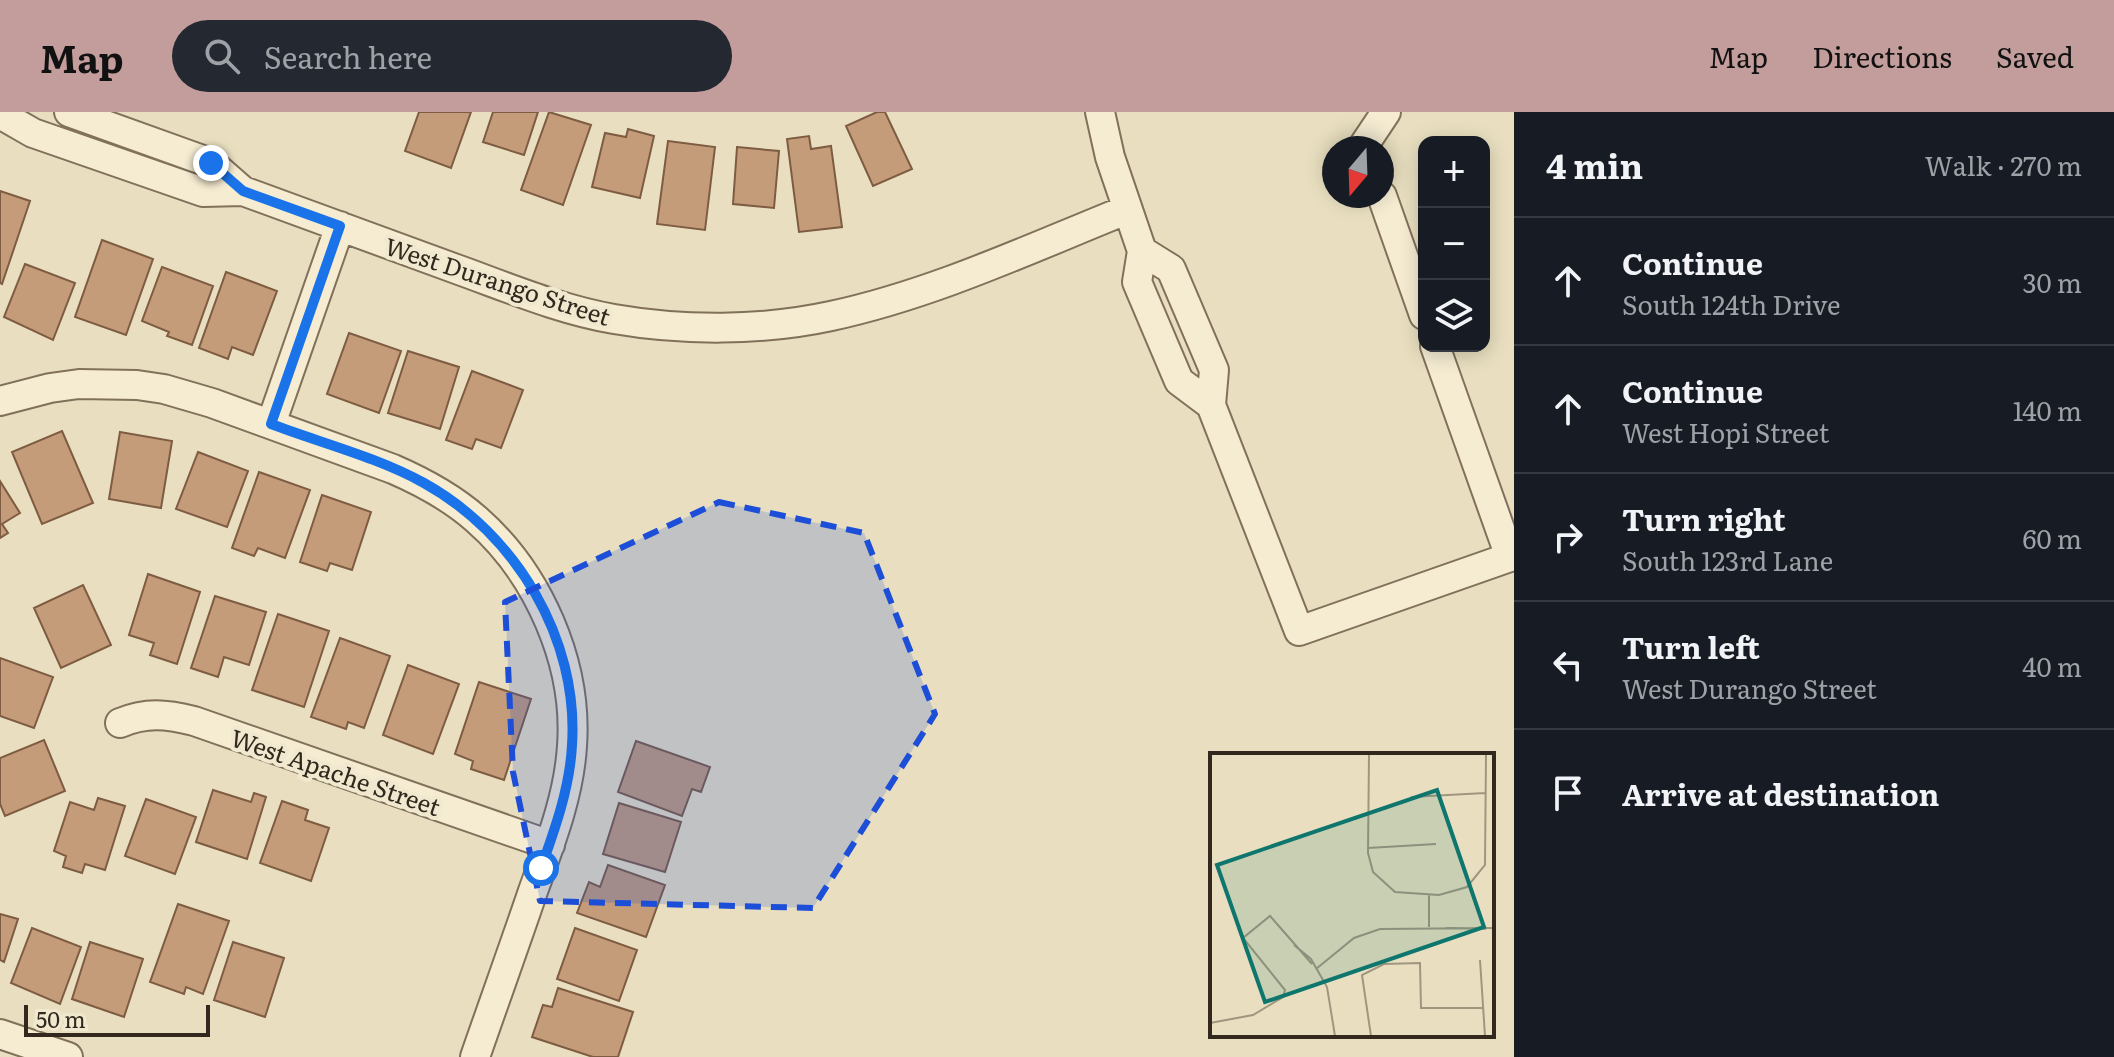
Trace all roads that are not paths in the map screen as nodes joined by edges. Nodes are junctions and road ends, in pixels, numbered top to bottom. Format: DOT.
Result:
graph roads {
  1 [pos="69,112"];
  2 [pos="1100,112"];
  3 [pos="1386,112"];
  4 [pos="0,114"];
  5 [pos="1370,136"];
  6 [pos="243,191"];
  7 [pos="1386,208"];
  8 [pos="1126,210"];
  9 [pos="340,226"];
  10 [pos="1418,298"];
  11 [pos="1437,352"];
  12 [pos="0,401"];
  13 [pos="271,424"];
  14 [pos="120,723"];
  15 [pos="550,845"];
  16 [pos="0,1034"];
  17 [pos="68,1057"];
  18 [pos="475,1057"];
  1 -- 6 [label="street, West Durango Street"];
  2 -- 8 [label="street"];
  3 -- 5 [label="street"];
  4 -- 6 [label="street, West Durango Street"];
  6 -- 9 [label="street, West Durango Street"];
  7 -- 10 [label="street"];
  8 -- 9 [label="street, West Durango Street"];
  8 -- 11 [label="street"];
  9 -- 13 [label="street"];
  12 -- 13 [label="street"];
  13 -- 15 [label="street"];
  14 -- 15 [label="street, West Apache Street"];
  15 -- 18 [label="street"];
  16 -- 17 [label="street"];
}
